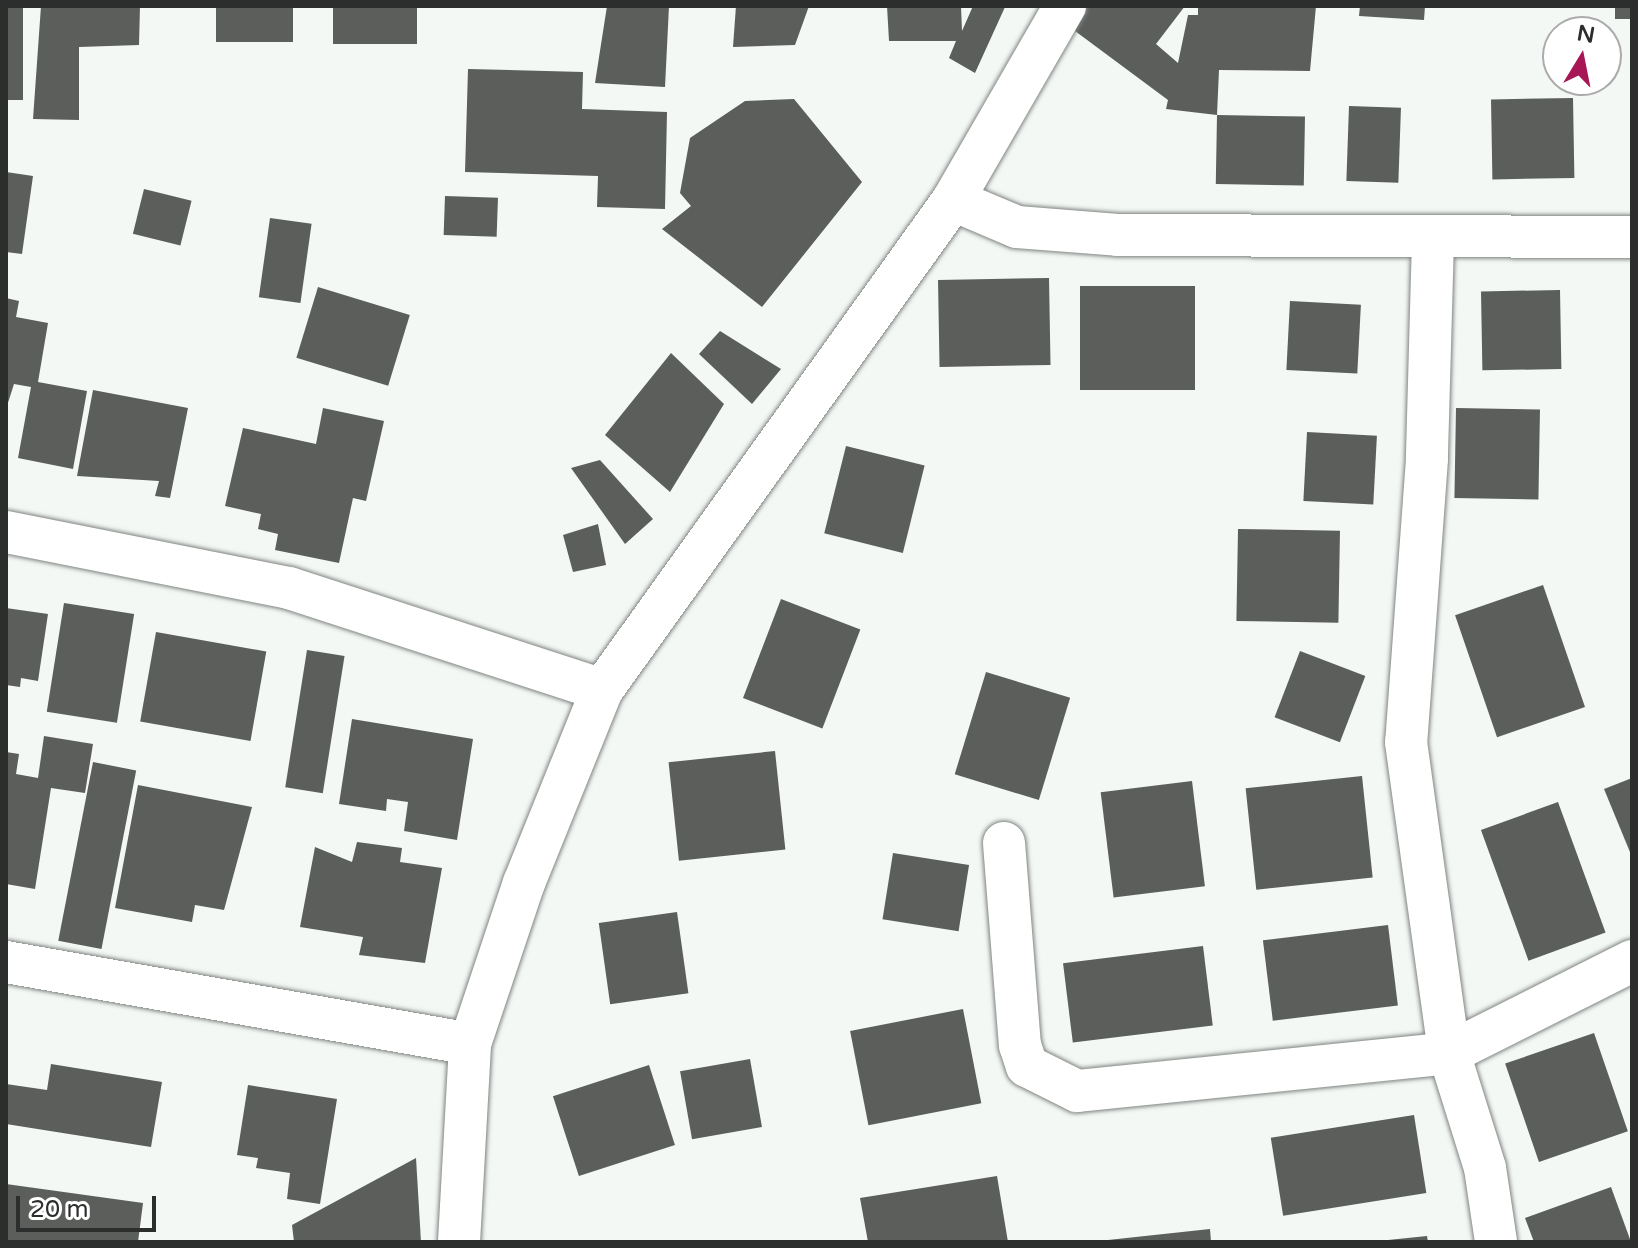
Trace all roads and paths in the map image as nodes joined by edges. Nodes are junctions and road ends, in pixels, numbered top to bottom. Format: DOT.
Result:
graph roads {
  1 [pos="1065,6"];
  2 [pos="953,200"];
  3 [pos="1632,237"];
  4 [pos="1433,239"];
  5 [pos="6,532"];
  6 [pos="602,690"];
  7 [pos="1004,843"];
  8 [pos="1632,961"];
  9 [pos="6,962"];
  10 [pos="470,1044"];
  11 [pos="1449,1053"];
  12 [pos="459,1242"];
  13 [pos="1496,1242"];
  1 -- 2 [label="street"];
  2 -- 4 [label="street"];
  2 -- 6 [label="street"];
  3 -- 4 [label="street"];
  4 -- 11 [label="street"];
  5 -- 6 [label="street"];
  6 -- 10 [label="street"];
  7 -- 11 [label="street"];
  8 -- 11 [label="street"];
  9 -- 10 [label="street"];
  10 -- 12 [label="street"];
  11 -- 13 [label="street"];
}
